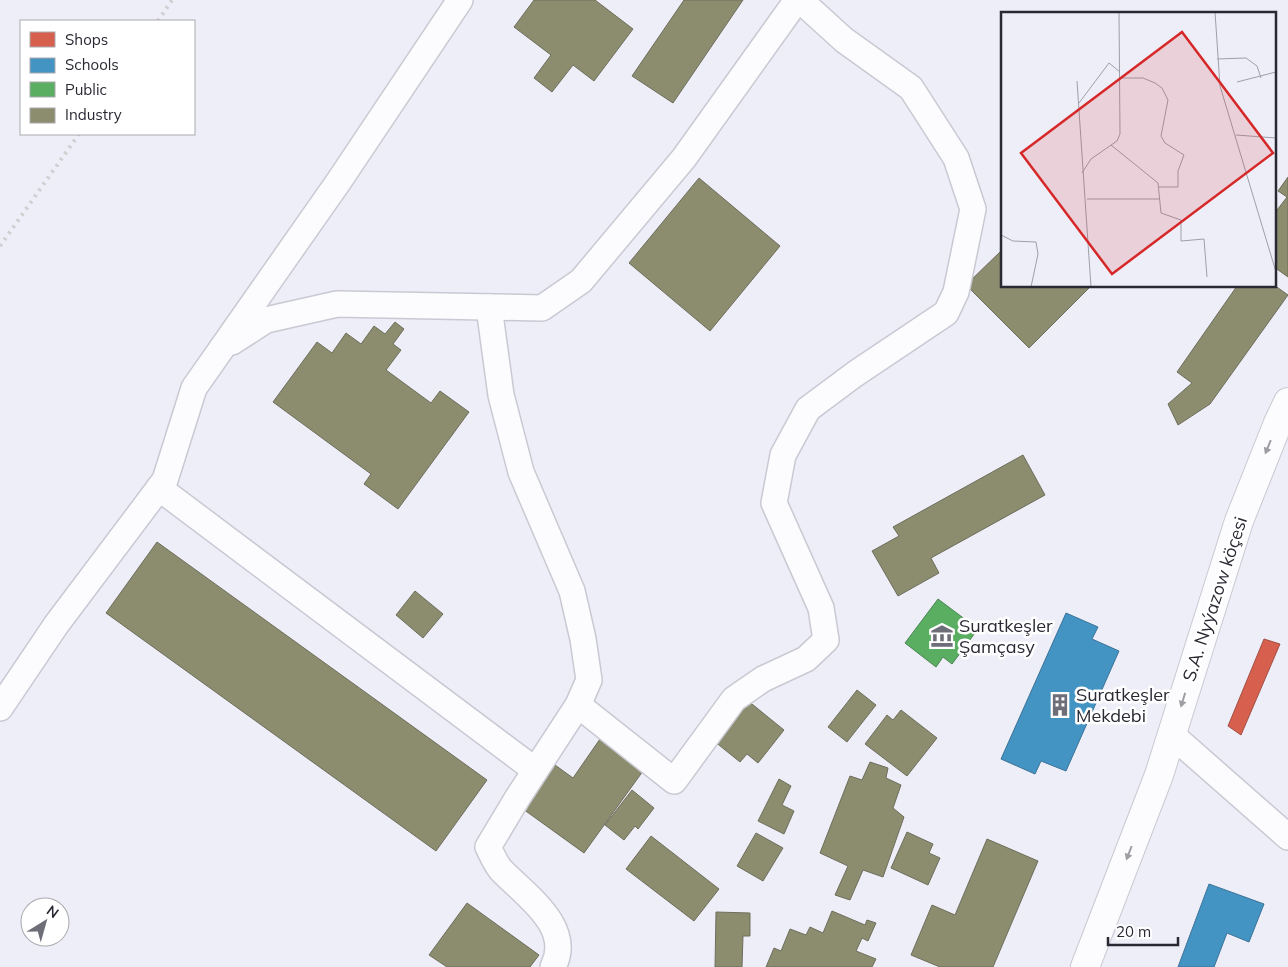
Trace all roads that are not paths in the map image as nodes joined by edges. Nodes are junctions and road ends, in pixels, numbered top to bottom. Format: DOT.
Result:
graph roads {
  1 [pos="460,0"];
  2 [pos="797,0"];
  3 [pos="800,0"];
  4 [pos="489,307"];
  5 [pos="221,350"];
  6 [pos="1288,402"];
  7 [pos="159,488"];
  8 [pos="578,705"];
  9 [pos="0,708"];
  10 [pos="1172,735"];
  11 [pos="535,770"];
  12 [pos="1288,837"];
  13 [pos="553,967"];
  14 [pos="1085,967"];
  1 -- 5 [label="street"];
  2 -- 4 [label="street"];
  3 -- 8 [label="street"];
  4 -- 5 [label="street"];
  4 -- 8 [label="street"];
  5 -- 7 [label="street"];
  6 -- 10 [label="main road, S.A. Nyýazow köçesi, one-way"];
  7 -- 9 [label="street"];
  7 -- 11 [label="street"];
  8 -- 11 [label="street"];
  10 -- 12 [label="street"];
  10 -- 14 [label="main road, S.A. Nyýazow köçesi, one-way"];
  11 -- 13 [label="street"];
}
